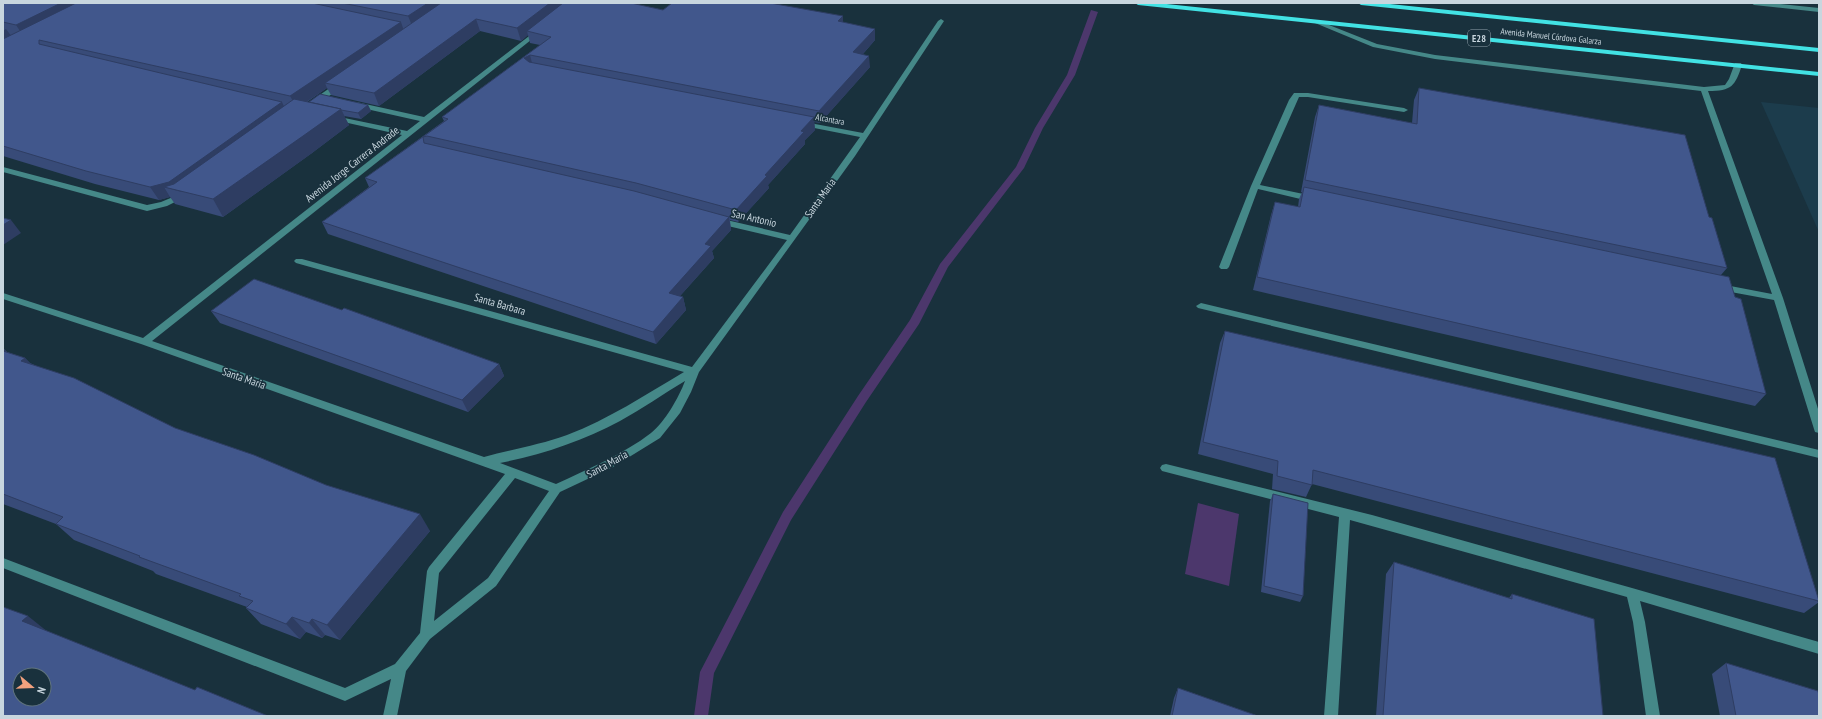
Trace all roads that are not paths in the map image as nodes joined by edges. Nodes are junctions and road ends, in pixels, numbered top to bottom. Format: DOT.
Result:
graph roads {
  1 [pos="1138,3"];
  2 [pos="1361,3"];
  3 [pos="1754,3"];
  4 [pos="1819,10"];
  5 [pos="941,21"];
  6 [pos="1317,22"];
  7 [pos="545,26"];
  8 [pos="1819,50"];
  9 [pos="1738,65"];
  10 [pos="1819,74"];
  11 [pos="346,80"];
  12 [pos="1704,89"];
  13 [pos="322,97"];
  14 [pos="306,108"];
  15 [pos="1404,110"];
  16 [pos="322,115"];
  17 [pos="426,120"];
  18 [pos="796,122"];
  19 [pos="408,134"];
  20 [pos="865,136"];
  21 [pos="3,169"];
  22 [pos="1255,186"];
  23 [pos="194,189"];
  24 [pos="1320,201"];
  25 [pos="706,218"];
  26 [pos="792,238"];
  27 [pos="299,261"];
  28 [pos="1224,267"];
  29 [pos="1713,286"];
  30 [pos="3,296"];
  31 [pos="1778,298"];
  32 [pos="1201,306"];
  33 [pos="144,342"];
  34 [pos="694,371"];
  35 [pos="1819,430"];
  36 [pos="1819,454"];
  37 [pos="485,462"];
  38 [pos="1166,468"];
  39 [pos="513,472"];
  40 [pos="556,489"];
  41 [pos="1345,514"];
  42 [pos="3,564"];
  43 [pos="1632,592"];
  44 [pos="426,634"];
  45 [pos="1819,648"];
  46 [pos="400,668"];
  47 [pos="390,716"];
  48 [pos="1331,716"];
  49 [pos="1653,716"];
  1 -- 6 [label="main road, Avenida Manuel Córdova Galarza / E28"];
  2 -- 8 [label="main road, Avenida Manuel Córdova Galarza / E28"];
  3 -- 4 [label="street"];
  5 -- 20 [label="street, Santa Maria"];
  6 -- 9 [label="main road, Avenida Manuel Córdova Galarza / E28"];
  6 -- 12 [label="street"];
  7 -- 17 [label="street, Avenida Jorge Carrera Andrade"];
  9 -- 10 [label="main road, Avenida Manuel Córdova Galarza / E28"];
  9 -- 12 [label="street"];
  11 -- 13 [label="street"];
  12 -- 31 [label="street"];
  13 -- 14 [label="street"];
  13 -- 17 [label="street"];
  15 -- 22 [label="street"];
  16 -- 19 [label="street"];
  17 -- 19 [label="street, Avenida Jorge Carrera Andrade"];
  18 -- 20 [label="street, Alcantara"];
  19 -- 33 [label="street, Avenida Jorge Carrera Andrade"];
  20 -- 26 [label="street, Santa Maria"];
  21 -- 23 [label="street"];
  22 -- 24 [label="street"];
  22 -- 28 [label="street"];
  25 -- 26 [label="street, San Antonio"];
  26 -- 34 [label="street, Santa Maria"];
  27 -- 34 [label="street, Santa Barbara"];
  29 -- 31 [label="street"];
  30 -- 33 [label="street, Santa Maria"];
  31 -- 35 [label="street"];
  32 -- 36 [label="street"];
  33 -- 37 [label="street, Santa Maria"];
  34 -- 37 [label="street, Santa Maria"];
  34 -- 40 [label="street, Santa Maria"];
  37 -- 39 [label="street, Santa Maria"];
  38 -- 41 [label="street"];
  39 -- 40 [label="street, Santa Maria"];
  39 -- 44 [label="street"];
  40 -- 44 [label="street"];
  41 -- 43 [label="street"];
  41 -- 48 [label="street"];
  42 -- 46 [label="street"];
  43 -- 45 [label="street"];
  43 -- 49 [label="street"];
  44 -- 46 [label="street"];
  46 -- 47 [label="street"];
}
